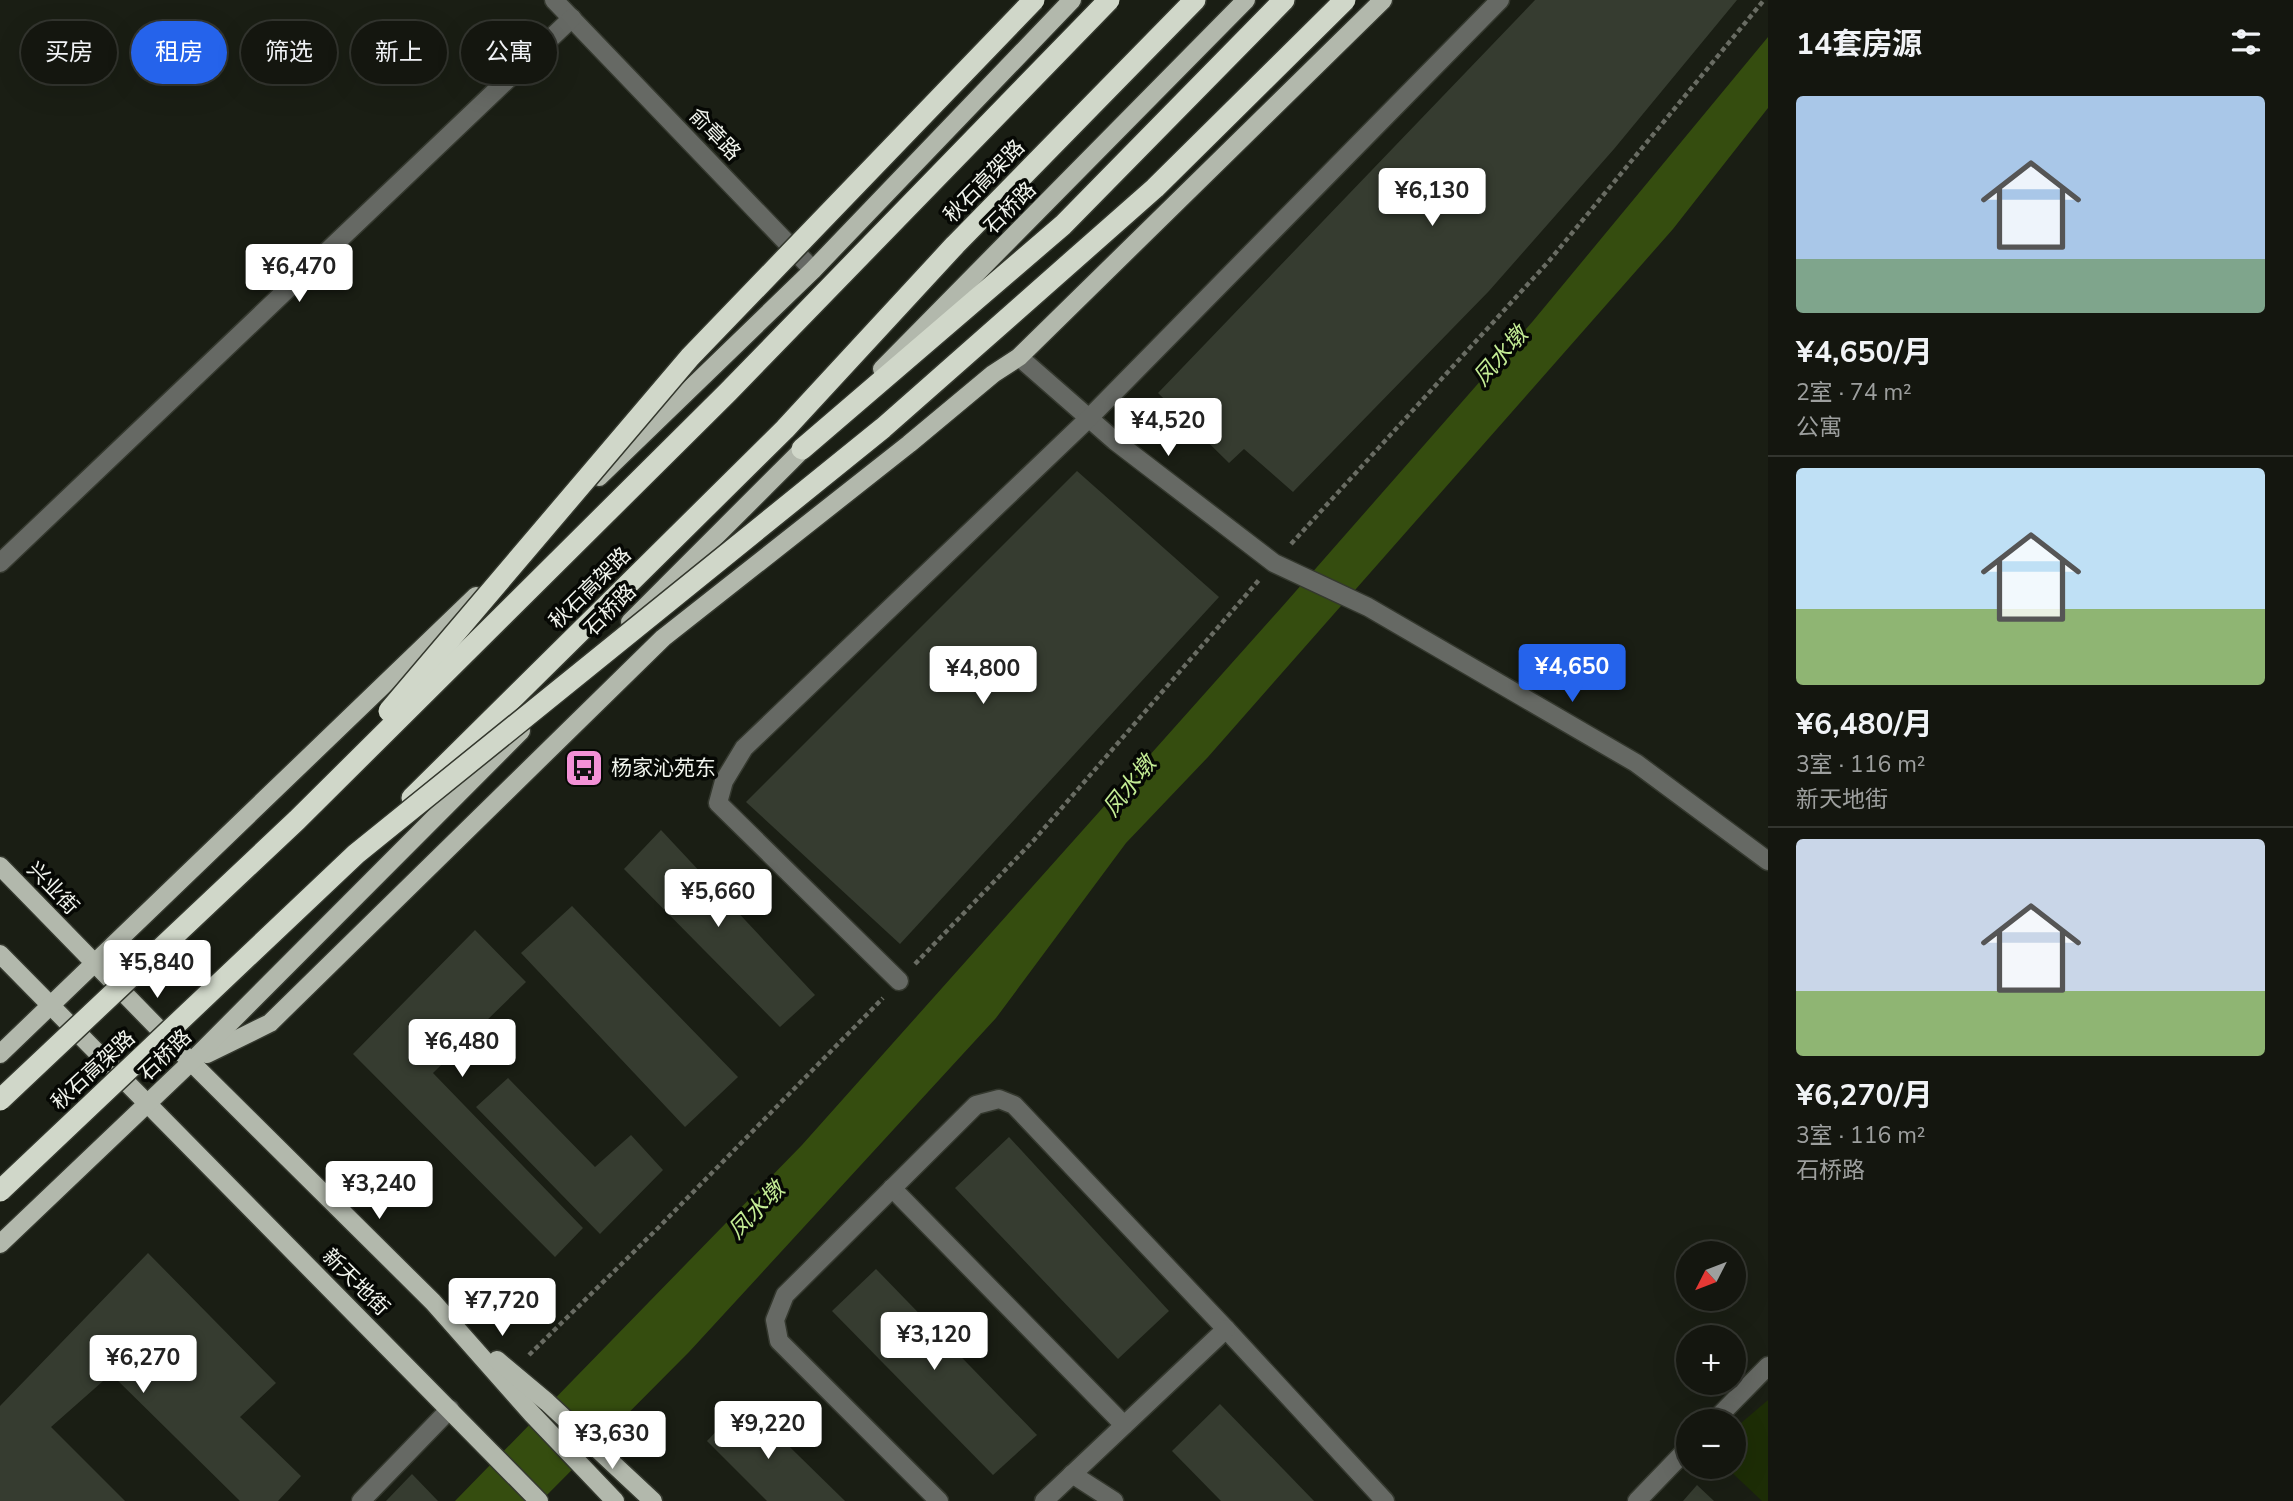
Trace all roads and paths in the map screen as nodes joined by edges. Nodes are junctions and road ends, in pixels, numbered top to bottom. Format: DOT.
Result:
graph roads {
  1 [pos="554,0"];
  2 [pos="1034,0"];
  3 [pos="1073,0"];
  4 [pos="1109,0"];
  5 [pos="1195,0"];
  6 [pos="1246,0"];
  7 [pos="1284,0"];
  8 [pos="1345,0"];
  9 [pos="1383,0"];
  10 [pos="1500,0"];
  11 [pos="1764,0"];
  12 [pos="572,18"];
  13 [pos="813,270"];
  14 [pos="1019,356"];
  15 [pos="1088,419"];
  16 [pos="802,449"];
  17 [pos="0,562"];
  18 [pos="1274,563"];
  19 [pos="297,820"];
  20 [pos="356,854"];
  21 [pos="1768,861"];
  22 [pos="0,866"];
  23 [pos="0,954"];
  24 [pos="95,964"];
  25 [pos="899,981"];
  26 [pos="51,1007"];
  27 [pos="0,1054"];
  28 [pos="191,1062"];
  29 [pos="0,1100"];
  30 [pos="148,1104"];
  31 [pos="892,1188"];
  32 [pos="0,1191"];
  33 [pos="0,1244"];
  34 [pos="433,1302"];
  35 [pos="1226,1329"];
  36 [pos="1768,1366"];
  37 [pos="511,1373"];
  38 [pos="450,1409"];
  39 [pos="1726,1409"];
  40 [pos="1124,1425"];
  41 [pos="1676,1460"];
  42 [pos="1072,1475"];
  43 [pos="361,1501"];
  44 [pos="539,1501"];
  45 [pos="615,1501"];
  46 [pos="653,1501"];
  47 [pos="939,1501"];
  48 [pos="1044,1501"];
  49 [pos="1114,1501"];
  50 [pos="1384,1501"];
  51 [pos="1637,1501"];
  1 -- 12 [label="street, 俞章路"];
  2 -- 19 [label="highway, bridge"];
  3 -- 13 [label="main road"];
  4 -- 19 [label="highway, 秋石高架路, bridge"];
  5 -- 20 [label="highway, 秋石高架路, bridge"];
  6 -- 16 [label="main road, 石桥路"];
  7 -- 16 [label="highway"];
  8 -- 20 [label="highway, bridge"];
  9 -- 14 [label="main road"];
  10 -- 15 [label="street"];
  11 -- 18 [label="path"];
  12 -- 13 [label="street, 俞章路"];
  12 -- 17 [label="street"];
  13 -- 24 [label="main road"];
  14 -- 15 [label="street"];
  14 -- 28 [label="main road"];
  15 -- 18 [label="street"];
  15 -- 25 [label="street"];
  16 -- 28 [label="main road, 石桥路"];
  18 -- 21 [label="street"];
  18 -- 25 [label="path"];
  19 -- 29 [label="highway, 秋石高架路, bridge"];
  20 -- 32 [label="highway, 秋石高架路, bridge"];
  22 -- 24 [label="main road, 兴业街"];
  23 -- 26 [label="main road"];
  24 -- 26 [label="main road"];
  24 -- 28 [label="main road, 兴业街"];
  25 -- 37 [label="path"];
  26 -- 27 [label="main road"];
  26 -- 30 [label="main road, 新天地街"];
  28 -- 30 [label="main road, 石桥路"];
  28 -- 34 [label="main road, 新天地街"];
  30 -- 33 [label="main road, 石桥路"];
  30 -- 38 [label="main road, 新天地街"];
  31 -- 35 [label="street"];
  31 -- 40 [label="street"];
  31 -- 47 [label="street"];
  34 -- 37 [label="main road"];
  34 -- 45 [label="main road, 新天地街"];
  35 -- 40 [label="street"];
  35 -- 50 [label="street"];
  36 -- 39 [label="street"];
  37 -- 46 [label="main road"];
  38 -- 43 [label="street"];
  38 -- 44 [label="main road, 新天地街"];
  40 -- 42 [label="street"];
  41 -- 51 [label="street"];
  42 -- 48 [label="street"];
  42 -- 49 [label="street"];
}
